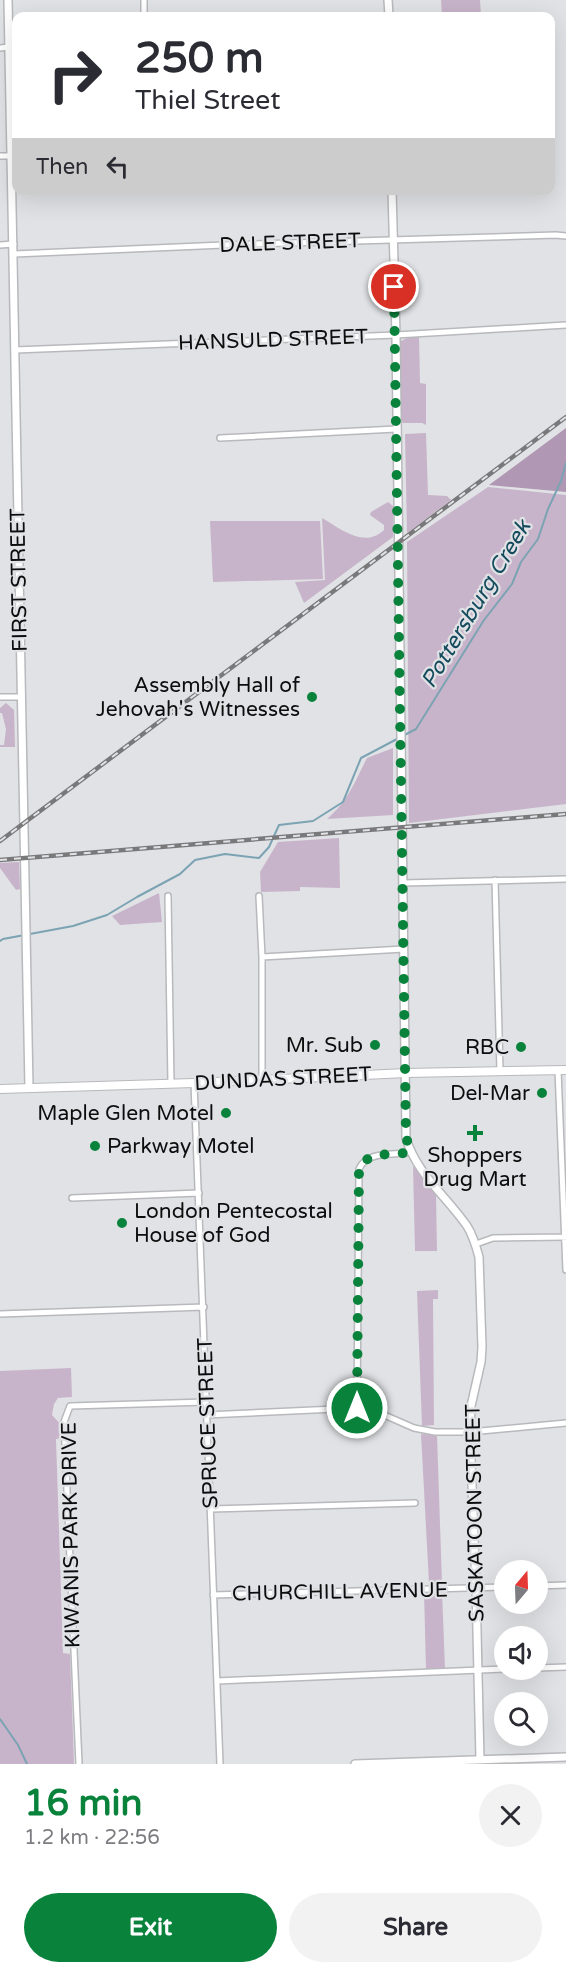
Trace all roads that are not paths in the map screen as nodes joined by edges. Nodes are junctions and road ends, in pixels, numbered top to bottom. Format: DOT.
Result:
graph roads {
  1 [pos="8,0"];
  2 [pos="9,47"];
  3 [pos="0,48"];
  4 [pos="12,54"];
  5 [pos="13,195"];
  6 [pos="392,195"];
  7 [pos="566,236"];
  8 [pos="393,240"];
  9 [pos="14,244"];
  10 [pos="0,245"];
  11 [pos="14,254"];
  12 [pos="566,325"];
  13 [pos="396,335"];
  14 [pos="15,350"];
  15 [pos="396,429"];
  16 [pos="220,438"];
  17 [pos="21,697"];
  18 [pos="0,698"];
  19 [pos="566,879"];
  20 [pos="495,880"];
  21 [pos="403,883"];
  22 [pos="168,896"];
  23 [pos="259,896"];
  24 [pos="404,949"];
  25 [pos="262,957"];
  26 [pos="562,1070"];
  27 [pos="500,1071"];
  28 [pos="406,1073"];
  29 [pos="262,1080"];
  30 [pos="194,1083"];
  31 [pos="171,1084"];
  32 [pos="29,1088"];
  33 [pos="0,1089"];
  34 [pos="410,1150"];
  35 [pos="199,1193"];
  36 [pos="72,1198"];
  37 [pos="565,1237"];
  38 [pos="476,1244"];
  39 [pos="566,1270"];
  40 [pos="204,1307"];
  41 [pos="0,1314"];
  42 [pos="206,1402"];
  43 [pos="357,1408"];
  44 [pos="206,1415"];
  45 [pos="566,1423"];
  46 [pos="470,1432"];
  47 [pos="415,1503"];
  48 [pos="211,1509"];
  49 [pos="566,1585"];
  50 [pos="548,1586"];
  51 [pos="494,1587"];
  52 [pos="477,1588"];
  53 [pos="213,1595"];
  54 [pos="566,1667"];
  55 [pos="548,1668"];
  56 [pos="494,1669"];
  57 [pos="478,1670"];
  58 [pos="217,1682"];
  59 [pos="566,1757"];
  60 [pos="480,1760"];
  61 [pos="558,1761"];
  62 [pos="79,1764"];
  63 [pos="220,1764"];
  64 [pos="355,1764"];
  1 -- 2 [label="street, FIRST STREET"];
  2 -- 3 [label="street"];
  2 -- 4 [label="street, FIRST STREET"];
  5 -- 9 [label="street, FIRST STREET"];
  6 -- 8 [label="street, SASKATOON STREET"];
  7 -- 8 [label="street, DALE STREET"];
  8 -- 11 [label="street, DALE STREET"];
  8 -- 13 [label="street, SASKATOON STREET"];
  9 -- 10 [label="street"];
  9 -- 11 [label="street, FIRST STREET"];
  11 -- 14 [label="street, FIRST STREET"];
  12 -- 13 [label="street, HANSULD STREET"];
  13 -- 14 [label="street, HANSULD STREET"];
  13 -- 15 [label="street, SASKATOON STREET"];
  14 -- 17 [label="street, FIRST STREET"];
  15 -- 16 [label="street"];
  15 -- 21 [label="street, SASKATOON STREET"];
  17 -- 18 [label="street"];
  17 -- 32 [label="street, FIRST STREET"];
  19 -- 20 [label="street"];
  20 -- 21 [label="street"];
  20 -- 27 [label="street"];
  21 -- 24 [label="street, SASKATOON STREET"];
  22 -- 31 [label="street"];
  23 -- 25 [label="street"];
  24 -- 25 [label="street"];
  24 -- 28 [label="street, SASKATOON STREET"];
  25 -- 29 [label="street"];
  26 -- 27 [label="main road, DUNDAS STREET"];
  26 -- 37 [label="street"];
  27 -- 28 [label="main road, DUNDAS STREET"];
  28 -- 29 [label="main road, DUNDAS STREET"];
  28 -- 34 [label="street, SASKATOON STREET"];
  29 -- 30 [label="main road, DUNDAS STREET"];
  30 -- 31 [label="main road, DUNDAS STREET"];
  30 -- 35 [label="street, SPRUCE STREET"];
  31 -- 32 [label="main road, DUNDAS STREET"];
  32 -- 33 [label="main road, DUNDAS STREET"];
  34 -- 38 [label="street, SASKATOON STREET"];
  34 -- 43 [label="street"];
  35 -- 36 [label="street"];
  35 -- 40 [label="street, SPRUCE STREET"];
  37 -- 38 [label="street"];
  37 -- 39 [label="street"];
  38 -- 46 [label="street, SASKATOON STREET"];
  40 -- 41 [label="street"];
  40 -- 42 [label="street, SPRUCE STREET"];
  42 -- 44 [label="street, SPRUCE STREET"];
  42 -- 62 [label="street, KIWANIS PARK DRIVE"];
  43 -- 44 [label="street"];
  43 -- 46 [label="street"];
  44 -- 48 [label="street, SPRUCE STREET"];
  45 -- 46 [label="street"];
  46 -- 52 [label="street, SASKATOON STREET"];
  47 -- 48 [label="street"];
  48 -- 53 [label="street, SPRUCE STREET"];
  49 -- 50 [label="street"];
  51 -- 52 [label="street, CHURCHILL AVENUE"];
  52 -- 53 [label="street, CHURCHILL AVENUE"];
  52 -- 57 [label="street, SASKATOON STREET"];
  53 -- 58 [label="street, SPRUCE STREET"];
  54 -- 55 [label="street"];
  56 -- 57 [label="street"];
  57 -- 58 [label="street"];
  57 -- 60 [label="street, SASKATOON STREET"];
  58 -- 63 [label="street, SPRUCE STREET"];
  59 -- 61 [label="street"];
  60 -- 61 [label="street"];
  60 -- 64 [label="street"];
}
